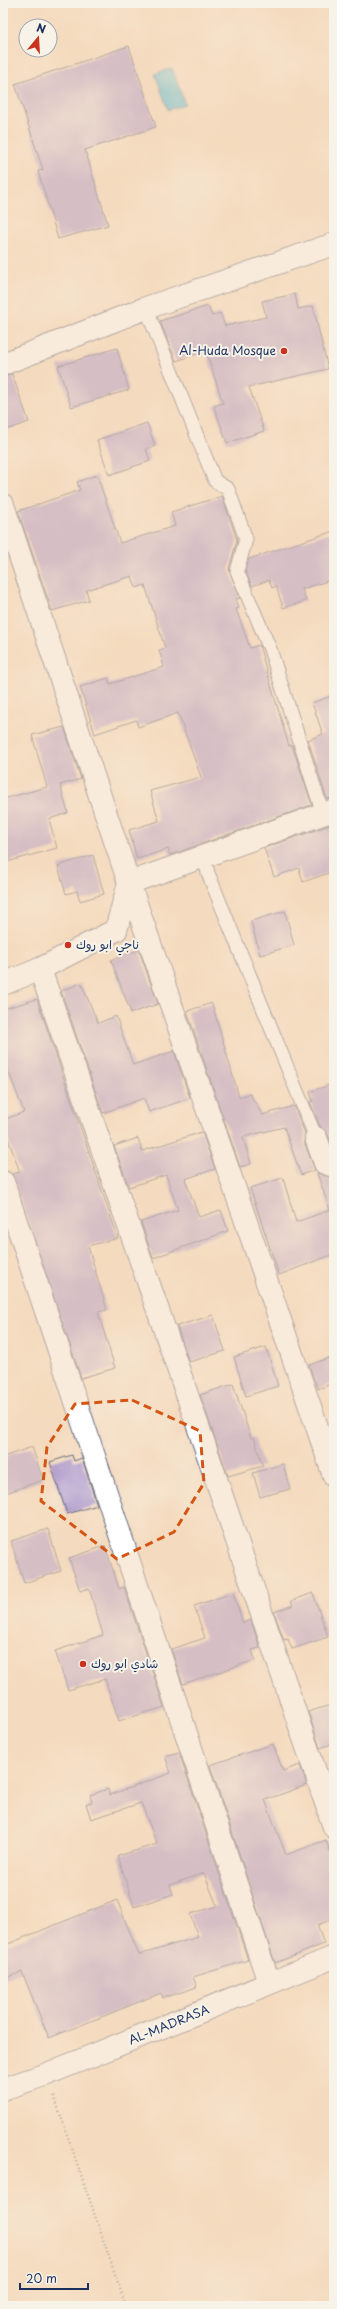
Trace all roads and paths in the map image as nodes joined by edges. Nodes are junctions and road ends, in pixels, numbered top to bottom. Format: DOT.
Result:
graph roads {
  1 [pos="334,244"];
  2 [pos="146,308"];
  3 [pos="3,364"];
  4 [pos="3,505"];
  5 [pos="328,812"];
  6 [pos="204,857"];
  7 [pos="130,883"];
  8 [pos="40,969"];
  9 [pos="3,984"];
  10 [pos="316,1138"];
  11 [pos="334,1166"];
  12 [pos="3,1182"];
  13 [pos="334,1476"];
  14 [pos="334,1827"];
  15 [pos="334,1958"];
  16 [pos="269,1983"];
  17 [pos="47,2074"];
  18 [pos="3,2089"];
  19 [pos="126,2306"];
  1 -- 2 [label="street"];
  2 -- 3 [label="street"];
  2 -- 5 [label="lane"];
  4 -- 7 [label="street"];
  5 -- 6 [label="street"];
  6 -- 7 [label="street"];
  6 -- 10 [label="lane"];
  7 -- 8 [label="street"];
  7 -- 13 [label="street"];
  8 -- 9 [label="street"];
  8 -- 14 [label="street"];
  10 -- 11 [label="street"];
  12 -- 16 [label="street"];
  15 -- 16 [label="street, AL-MADRASA"];
  16 -- 17 [label="street, AL-MADRASA"];
  17 -- 18 [label="street, AL-MADRASA"];
  17 -- 19 [label="path"];
}
